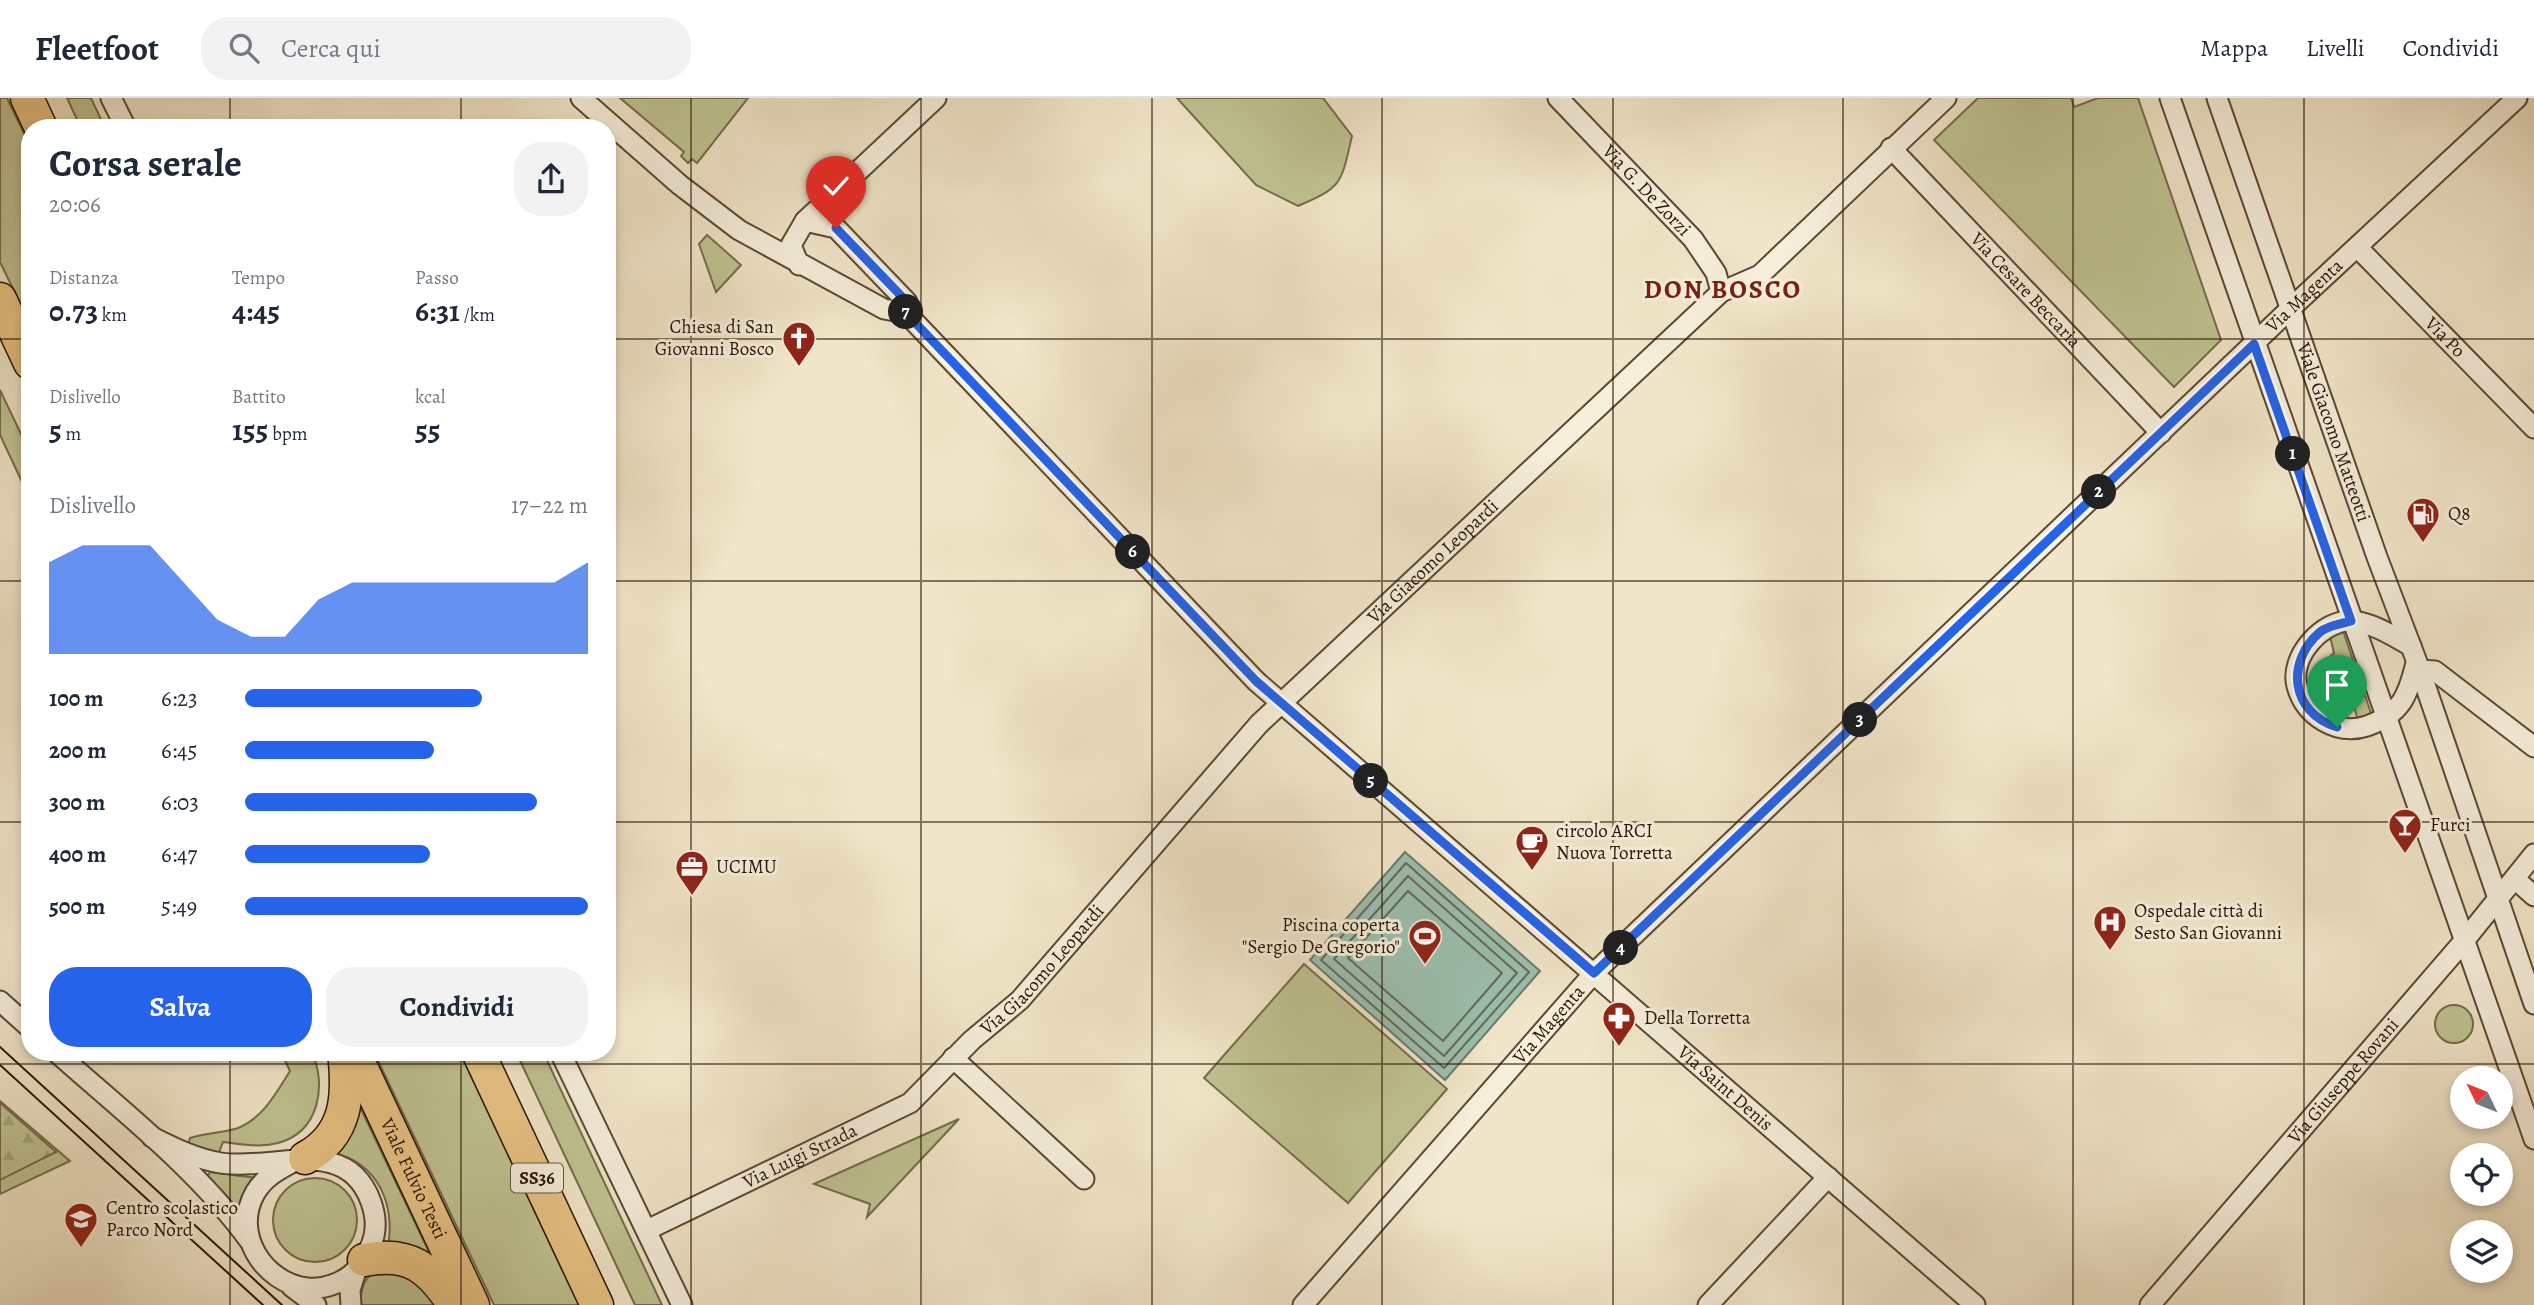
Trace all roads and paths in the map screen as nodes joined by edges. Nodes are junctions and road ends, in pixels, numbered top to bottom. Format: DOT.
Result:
graph roads {
  1 [pos="27,98"];
  2 [pos="111,98"];
  3 [pos="581,98"];
  4 [pos="936,98"];
  5 [pos="1558,98"];
  6 [pos="1946,98"];
  7 [pos="2170,98"];
  8 [pos="2217,98"];
  9 [pos="2517,98"];
  10 [pos="37,119"];
  11 [pos="121,119"];
  12 [pos="605,119"];
  13 [pos="616,129"];
  14 [pos="1891,148"];
  15 [pos="805,221"];
  16 [pos="2357,247"];
  17 [pos="799,265"];
  18 [pos="1721,292"];
  19 [pos="0,299"];
  20 [pos="2291,308"];
  21 [pos="906,313"];
  22 [pos="21,344"];
  23 [pos="2254,344"];
  24 [pos="2534,428"];
  25 [pos="2161,433"];
  26 [pos="2351,621"];
  27 [pos="2416,660"];
  28 [pos="1281,703"];
  29 [pos="2388,718"];
  30 [pos="2534,747"];
  31 [pos="2534,854"];
  32 [pos="2515,879"];
  33 [pos="2534,896"];
  34 [pos="2498,901"];
  35 [pos="2464,941"];
  36 [pos="1594,973"];
  37 [pos="0,1001"];
  38 [pos="2534,1004"];
  39 [pos="21,1020"];
  40 [pos="66,1061"];
  41 [pos="345,1061"];
  42 [pos="358,1061"];
  43 [pos="482,1061"];
  44 [pos="564,1061"];
  45 [pos="948,1064"];
  46 [pos="152,1137"];
  47 [pos="2534,1139"];
  48 [pos="298,1161"];
  49 [pos="1828,1177"];
  50 [pos="1084,1179"];
  51 [pos="647,1230"];
  52 [pos="250,1241"];
  53 [pos="360,1265"];
  54 [pos="285,1282"];
  55 [pos="316,1305"];
  56 [pos="351,1305"];
  57 [pos="454,1305"];
  58 [pos="473,1305"];
  59 [pos="597,1305"];
  60 [pos="682,1305"];
  61 [pos="1303,1305"];
  62 [pos="1708,1305"];
  63 [pos="1975,1305"];
  64 [pos="2150,1305"];
  1 -- 10 [label="main road"];
  2 -- 11 [label="street"];
  3 -- 12 [label="street"];
  4 -- 15 [label="street"];
  5 -- 18 [label="street, Via G. De Zorzi"];
  6 -- 14 [label="street, Via Giacomo Leopardi"];
  7 -- 23 [label="street"];
  8 -- 20 [label="street, Viale Giacomo Matteotti"];
  9 -- 16 [label="street, Via Magenta"];
  13 -- 17 [label="street"];
  14 -- 18 [label="street, Via Giacomo Leopardi"];
  14 -- 25 [label="street, Via Cesare Beccaria"];
  15 -- 17 [label="street"];
  15 -- 21 [label="street, Via Saint Denis"];
  16 -- 20 [label="street, Via Magenta"];
  16 -- 24 [label="street, Via Po"];
  17 -- 21 [label="street"];
  18 -- 28 [label="street, Via Giacomo Leopardi"];
  19 -- 22 [label="main road"];
  20 -- 23 [label="street, Via Magenta"];
  20 -- 27 [label="street, Viale Giacomo Matteotti"];
  21 -- 28 [label="street, Via Saint Denis"];
  23 -- 25 [label="street, Via Magenta"];
  23 -- 26 [label="street"];
  25 -- 36 [label="street, Via Magenta"];
  26 -- 27 [label="street"];
  26 -- 29 [label="street"];
  26 -- 29 [label="street"];
  27 -- 29 [label="street"];
  27 -- 30 [label="street"];
  27 -- 34 [label="street, Viale Giacomo Matteotti"];
  28 -- 36 [label="street, Via Saint Denis"];
  28 -- 45 [label="street, Via Giacomo Leopardi"];
  29 -- 35 [label="street"];
  31 -- 32 [label="street, Via Giuseppe Rovani"];
  32 -- 33 [label="street"];
  32 -- 34 [label="street, Via Giuseppe Rovani"];
  34 -- 35 [label="street, Via Giuseppe Rovani"];
  34 -- 38 [label="street, Viale Giacomo Matteotti"];
  35 -- 47 [label="street"];
  35 -- 64 [label="street, Via Giuseppe Rovani"];
  36 -- 49 [label="street, Via Saint Denis"];
  36 -- 61 [label="street, Via Magenta"];
  37 -- 39 [label="street"];
  40 -- 46 [label="street"];
  41 -- 48 [label="main road"];
  42 -- 58 [label="main road, Viale Fulvio Testi"];
  43 -- 59 [label="main road, SS36"];
  44 -- 51 [label="street"];
  45 -- 50 [label="street"];
  45 -- 51 [label="street, Via Luigi Strada"];
  46 -- 48 [label="street"];
  46 -- 52 [label="street"];
  48 -- 52 [label="street"];
  48 -- 53 [label="street"];
  49 -- 62 [label="street"];
  49 -- 63 [label="street, Via Saint Denis"];
  51 -- 60 [label="street"];
  52 -- 54 [label="street"];
  53 -- 54 [label="street"];
  53 -- 56 [label="street"];
  53 -- 57 [label="main road"];
  54 -- 55 [label="street"];
}
